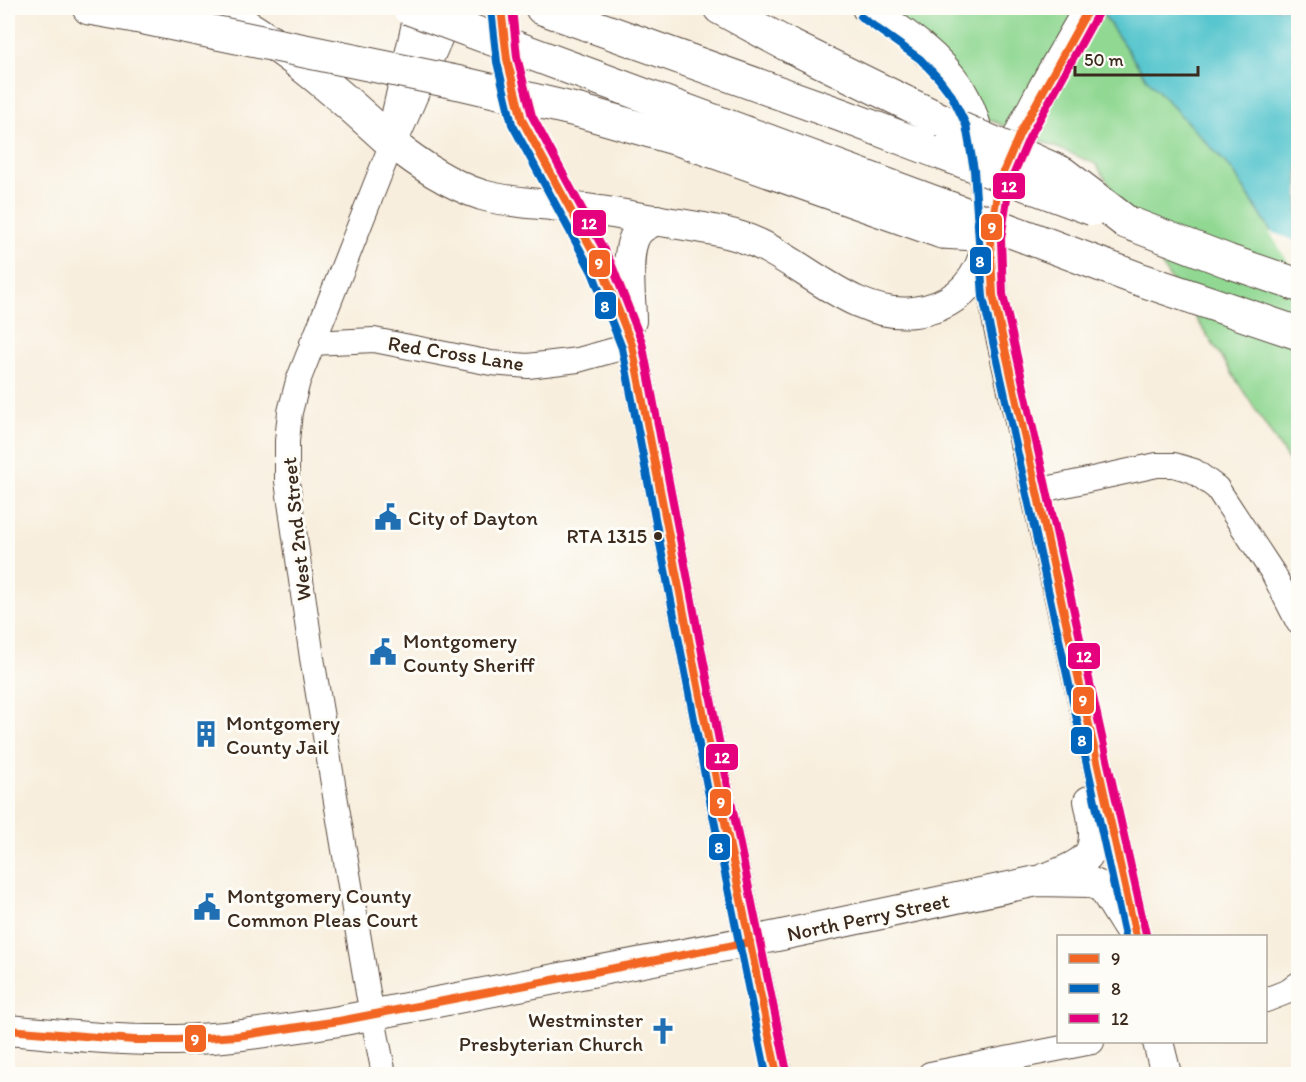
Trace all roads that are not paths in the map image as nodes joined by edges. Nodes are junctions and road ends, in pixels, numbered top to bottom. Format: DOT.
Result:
graph roads {
  1 [pos="89,8"];
  2 [pos="215,8"];
  3 [pos="409,8"];
  4 [pos="422,8"];
  5 [pos="450,8"];
  6 [pos="501,8"];
  7 [pos="542,8"];
  8 [pos="720,8"];
  9 [pos="867,8"];
  10 [pos="1089,8"];
  11 [pos="942,137"];
  12 [pos="392,142"];
  13 [pos="501,200"];
  14 [pos="570,207"];
  15 [pos="942,218"];
  16 [pos="657,220"];
  17 [pos="990,238"];
  18 [pos="1299,285"];
  19 [pos="621,310"];
  20 [pos="1299,333"];
  21 [pos="312,343"];
  22 [pos="632,345"];
  23 [pos="1037,490"];
  24 [pos="1299,622"];
  25 [pos="1037,881"];
  26 [pos="1134,935"];
  27 [pos="1135,935"];
  28 [pos="750,942"];
  29 [pos="1299,984"];
  30 [pos="1267,1000"];
  31 [pos="372,1014"];
  32 [pos="8,1030"];
  33 [pos="1082,1043"];
  34 [pos="1158,1043"];
  35 [pos="384,1074"];
  36 [pos="777,1074"];
  37 [pos="930,1074"];
  38 [pos="1166,1074"];
  1 -- 15 [label="highway, bridge"];
  2 -- 12 [label="highway"];
  3 -- 15 [label="highway, bridge"];
  4 -- 12 [label="highway"];
  5 -- 12 [label="main road, West 2nd Street"];
  6 -- 14 [label="main road"];
  7 -- 11 [label="highway"];
  8 -- 11 [label="highway"];
  9 -- 17 [label="main road"];
  10 -- 17 [label="main road"];
  11 -- 18 [label="highway, bridge"];
  12 -- 13 [label="main road"];
  12 -- 21 [label="street, West 2nd Street"];
  13 -- 14 [label="main road"];
  13 -- 19 [label="main road"];
  14 -- 16 [label="main road"];
  14 -- 19 [label="main road"];
  15 -- 20 [label="highway, bridge"];
  16 -- 17 [label="main road"];
  16 -- 22 [label="main road"];
  17 -- 23 [label="main road"];
  19 -- 22 [label="main road"];
  21 -- 22 [label="street, Red Cross Lane"];
  21 -- 31 [label="street, West 2nd Street"];
  22 -- 28 [label="main road"];
  23 -- 24 [label="street"];
  23 -- 25 [label="main road"];
  23 -- 27 [label="main road"];
  25 -- 26 [label="main road, North Perry Street"];
  25 -- 28 [label="main road, North Perry Street"];
  28 -- 31 [label="main road, North Perry Street"];
  28 -- 36 [label="main road"];
  29 -- 30 [label="street"];
  31 -- 32 [label="main road, North Perry Street"];
  31 -- 35 [label="street, West 2nd Street"];
  33 -- 37 [label="street"];
  34 -- 38 [label="main road"];
}
